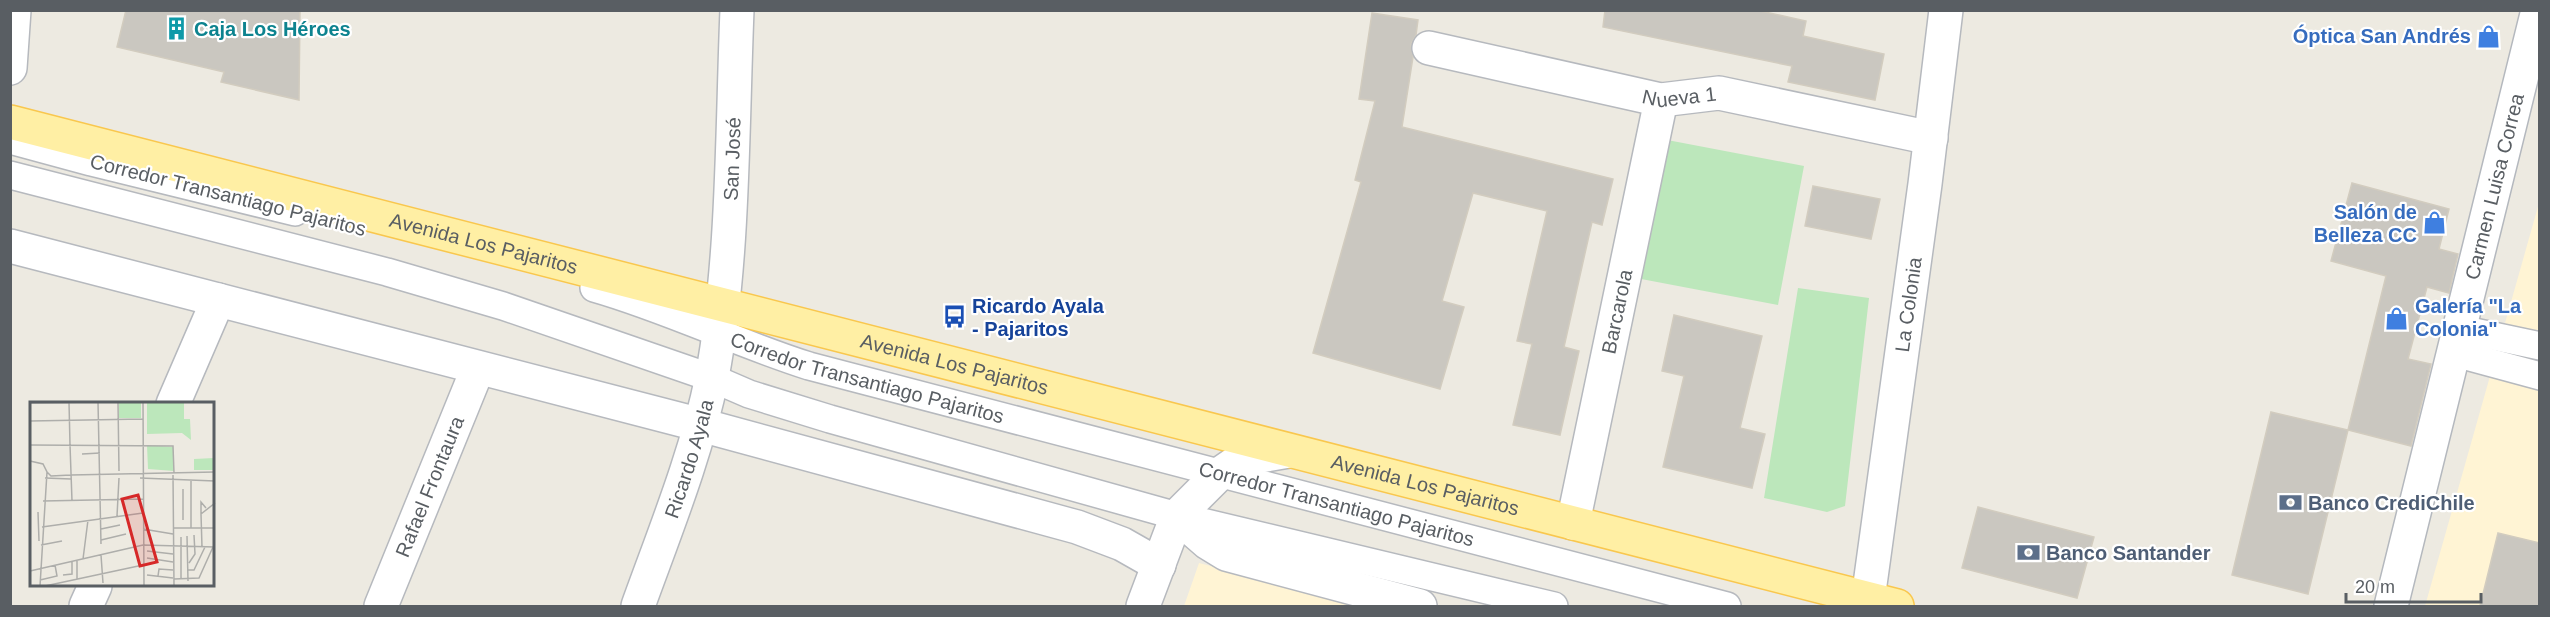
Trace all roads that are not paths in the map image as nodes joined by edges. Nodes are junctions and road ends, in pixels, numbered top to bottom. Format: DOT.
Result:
graph roads {
  1 [pos="14,10"];
  2 [pos="737,10"];
  3 [pos="1946,10"];
  4 [pos="2538,10"];
  5 [pos="1429,48"];
  6 [pos="10,68"];
  7 [pos="1661,100"];
  8 [pos="10,122"];
  9 [pos="1931,138"];
  10 [pos="10,140"];
  11 [pos="10,175"];
  12 [pos="10,246"];
  13 [pos="218,300"];
  14 [pos="721,319"];
  15 [pos="2458,341"];
  16 [pos="2540,346"];
  17 [pos="478,368"];
  18 [pos="2540,376"];
  19 [pos="711,378"];
  20 [pos="2540,390"];
  21 [pos="2540,399"];
  22 [pos="174,402"];
  23 [pos="701,425"];
  24 [pos="1289,451"];
  25 [pos="1218,475"];
  26 [pos="1177,516"];
  27 [pos="1573,524"];
  28 [pos="1159,565"];
  29 [pos="94,587"];
  30 [pos="1882,602"];
  31 [pos="86,606"];
  32 [pos="381,606"];
  33 [pos="638,606"];
  34 [pos="1143,606"];
  35 [pos="1420,606"];
  36 [pos="1554,606"];
  37 [pos="1727,606"];
  38 [pos="2391,606"];
  1 -- 6 [label="street"];
  2 -- 14 [label="street, San José"];
  3 -- 9 [label="street, La Colonia"];
  4 -- 15 [label="street, Carmen Luisa Correa"];
  5 -- 7 [label="street, Nueva 1"];
  7 -- 9 [label="street, Nueva 1"];
  7 -- 27 [label="street, Barcarola"];
  8 -- 14 [label="main road, Avenida Los Pajaritos"];
  9 -- 30 [label="street, La Colonia"];
  10 -- 14 [label="lane, Corredor Transantiago Pajaritos"];
  11 -- 19 [label="lane, Corredor Transantiago Pajaritos"];
  12 -- 13 [label="street"];
  13 -- 17 [label="street"];
  13 -- 22 [label="street"];
  14 -- 19 [label="street, Ricardo Ayala"];
  14 -- 24 [label="main road, Avenida Los Pajaritos"];
  14 -- 25 [label="lane, Corredor Transantiago Pajaritos"];
  15 -- 16 [label="lane"];
  15 -- 18 [label="lane"];
  15 -- 38 [label="street, Carmen Luisa Correa"];
  17 -- 23 [label="street"];
  17 -- 32 [label="street, Rafael Frontaura"];
  19 -- 23 [label="street, Ricardo Ayala"];
  19 -- 26 [label="lane, Corredor Transantiago Pajaritos"];
  20 -- 21 [label="lane"];
  23 -- 28 [label="street"];
  23 -- 33 [label="street, Ricardo Ayala"];
  24 -- 25 [label="street"];
  24 -- 27 [label="main road, Avenida Los Pajaritos"];
  25 -- 26 [label="street"];
  25 -- 37 [label="lane, Corredor Transantiago Pajaritos"];
  26 -- 28 [label="street"];
  26 -- 35 [label="street"];
  26 -- 36 [label="lane, Corredor Transantiago Pajaritos"];
  27 -- 30 [label="main road, Avenida Los Pajaritos"];
  28 -- 34 [label="street"];
  29 -- 31 [label="street"];
}
